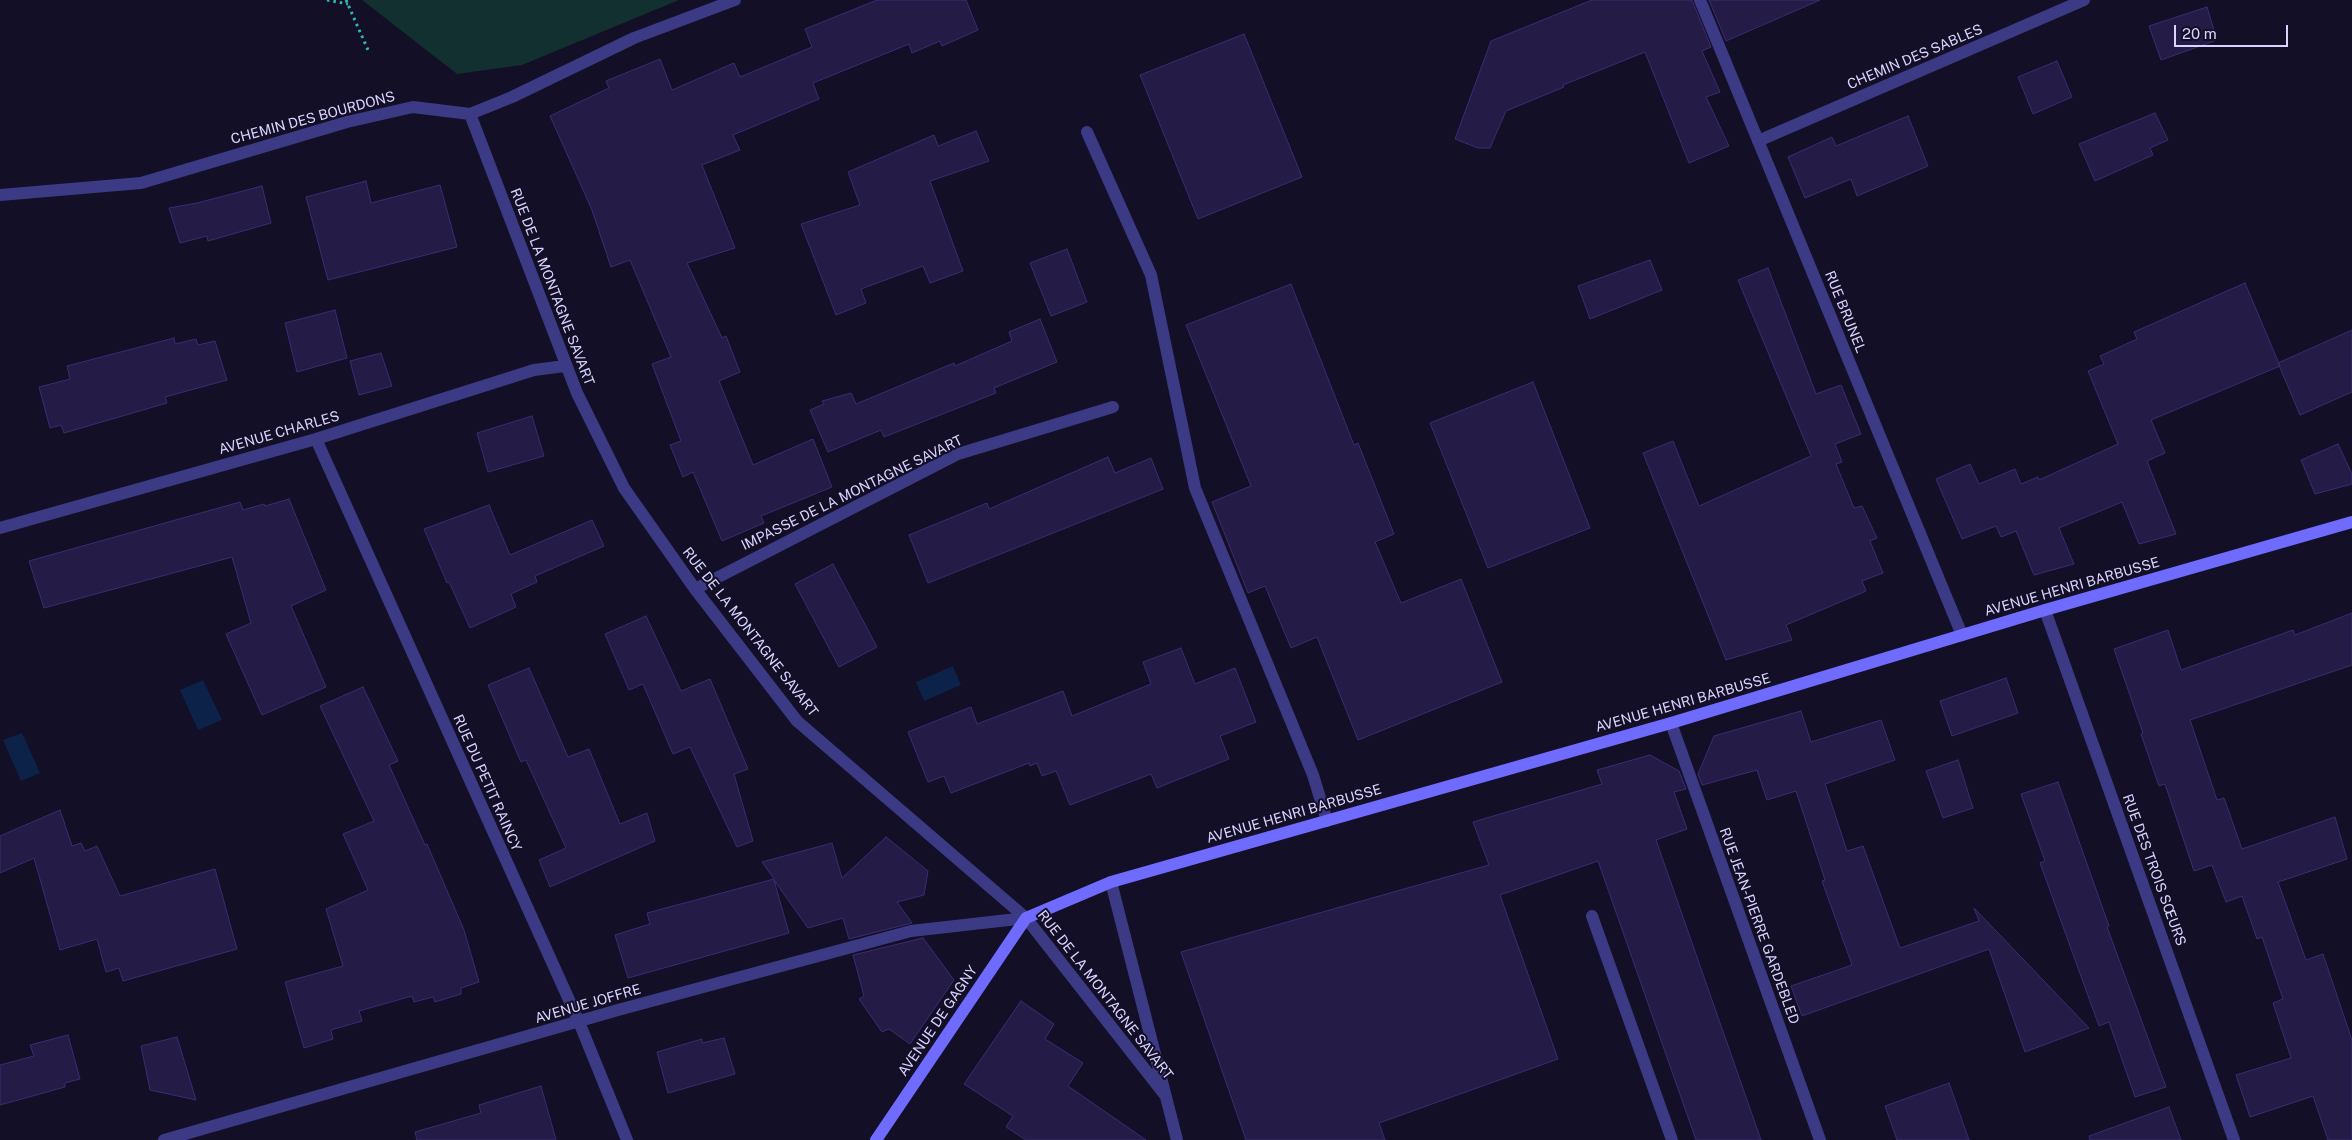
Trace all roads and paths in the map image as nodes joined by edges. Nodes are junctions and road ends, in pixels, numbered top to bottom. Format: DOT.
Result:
graph roads {
  1 [pos="327,0"];
  2 [pos="734,0"];
  3 [pos="1700,0"];
  4 [pos="2084,0"];
  5 [pos="347,2"];
  6 [pos="368,50"];
  7 [pos="470,114"];
  8 [pos="1087,132"];
  9 [pos="1758,141"];
  10 [pos="0,195"];
  11 [pos="565,366"];
  12 [pos="1113,407"];
  13 [pos="316,439"];
  14 [pos="2352,522"];
  15 [pos="0,528"];
  16 [pos="695,589"];
  17 [pos="2045,610"];
  18 [pos="1962,635"];
  19 [pos="1671,723"];
  20 [pos="1327,820"];
  21 [pos="1111,882"];
  22 [pos="1592,916"];
  23 [pos="1026,918"];
  24 [pos="579,1022"];
  25 [pos="1165,1095"];
  26 [pos="164,1140"];
  27 [pos="627,1140"];
  28 [pos="876,1140"];
  29 [pos="1177,1140"];
  30 [pos="1672,1140"];
  31 [pos="1820,1140"];
  32 [pos="2234,1140"];
  1 -- 5 [label="path"];
  2 -- 7 [label="street"];
  3 -- 9 [label="street, RUE BRUNEL"];
  4 -- 9 [label="street, CHEMIN DES SABLES"];
  5 -- 6 [label="path"];
  7 -- 10 [label="street, CHEMIN DES BOURDONS"];
  7 -- 11 [label="street, RUE DE LA MONTAGNE SAVART"];
  8 -- 20 [label="street"];
  9 -- 18 [label="street, RUE BRUNEL"];
  11 -- 13 [label="street, AVENUE CHARLES"];
  11 -- 16 [label="street, RUE DE LA MONTAGNE SAVART"];
  12 -- 16 [label="street, IMPASSE DE LA MONTAGNE SAVART"];
  13 -- 15 [label="street, AVENUE CHARLES"];
  13 -- 24 [label="street, RUE DU PETIT RAINCY"];
  14 -- 17 [label="street, AVENUE HENRI BARBUSSE"];
  16 -- 23 [label="street, RUE DE LA MONTAGNE SAVART"];
  17 -- 18 [label="street, AVENUE HENRI BARBUSSE"];
  17 -- 32 [label="street, RUE DES TROIS SŒURS"];
  18 -- 19 [label="street, AVENUE HENRI BARBUSSE"];
  19 -- 20 [label="street, AVENUE HENRI BARBUSSE"];
  19 -- 31 [label="street, RUE JEAN-PIERRE GARDEBLED"];
  20 -- 21 [label="street, AVENUE HENRI BARBUSSE"];
  21 -- 23 [label="street, AVENUE HENRI BARBUSSE"];
  21 -- 25 [label="street, RUE DE LA MONTAGNE SAVART"];
  22 -- 30 [label="street"];
  23 -- 24 [label="street, AVENUE JOFFRE"];
  23 -- 25 [label="street, RUE DE LA MONTAGNE SAVART"];
  23 -- 28 [label="street, AVENUE DE GAGNY"];
  24 -- 26 [label="street, AVENUE JOFFRE"];
  24 -- 27 [label="street, RUE DU PETIT RAINCY"];
  25 -- 29 [label="street, RUE DE LA MONTAGNE SAVART"];
}
